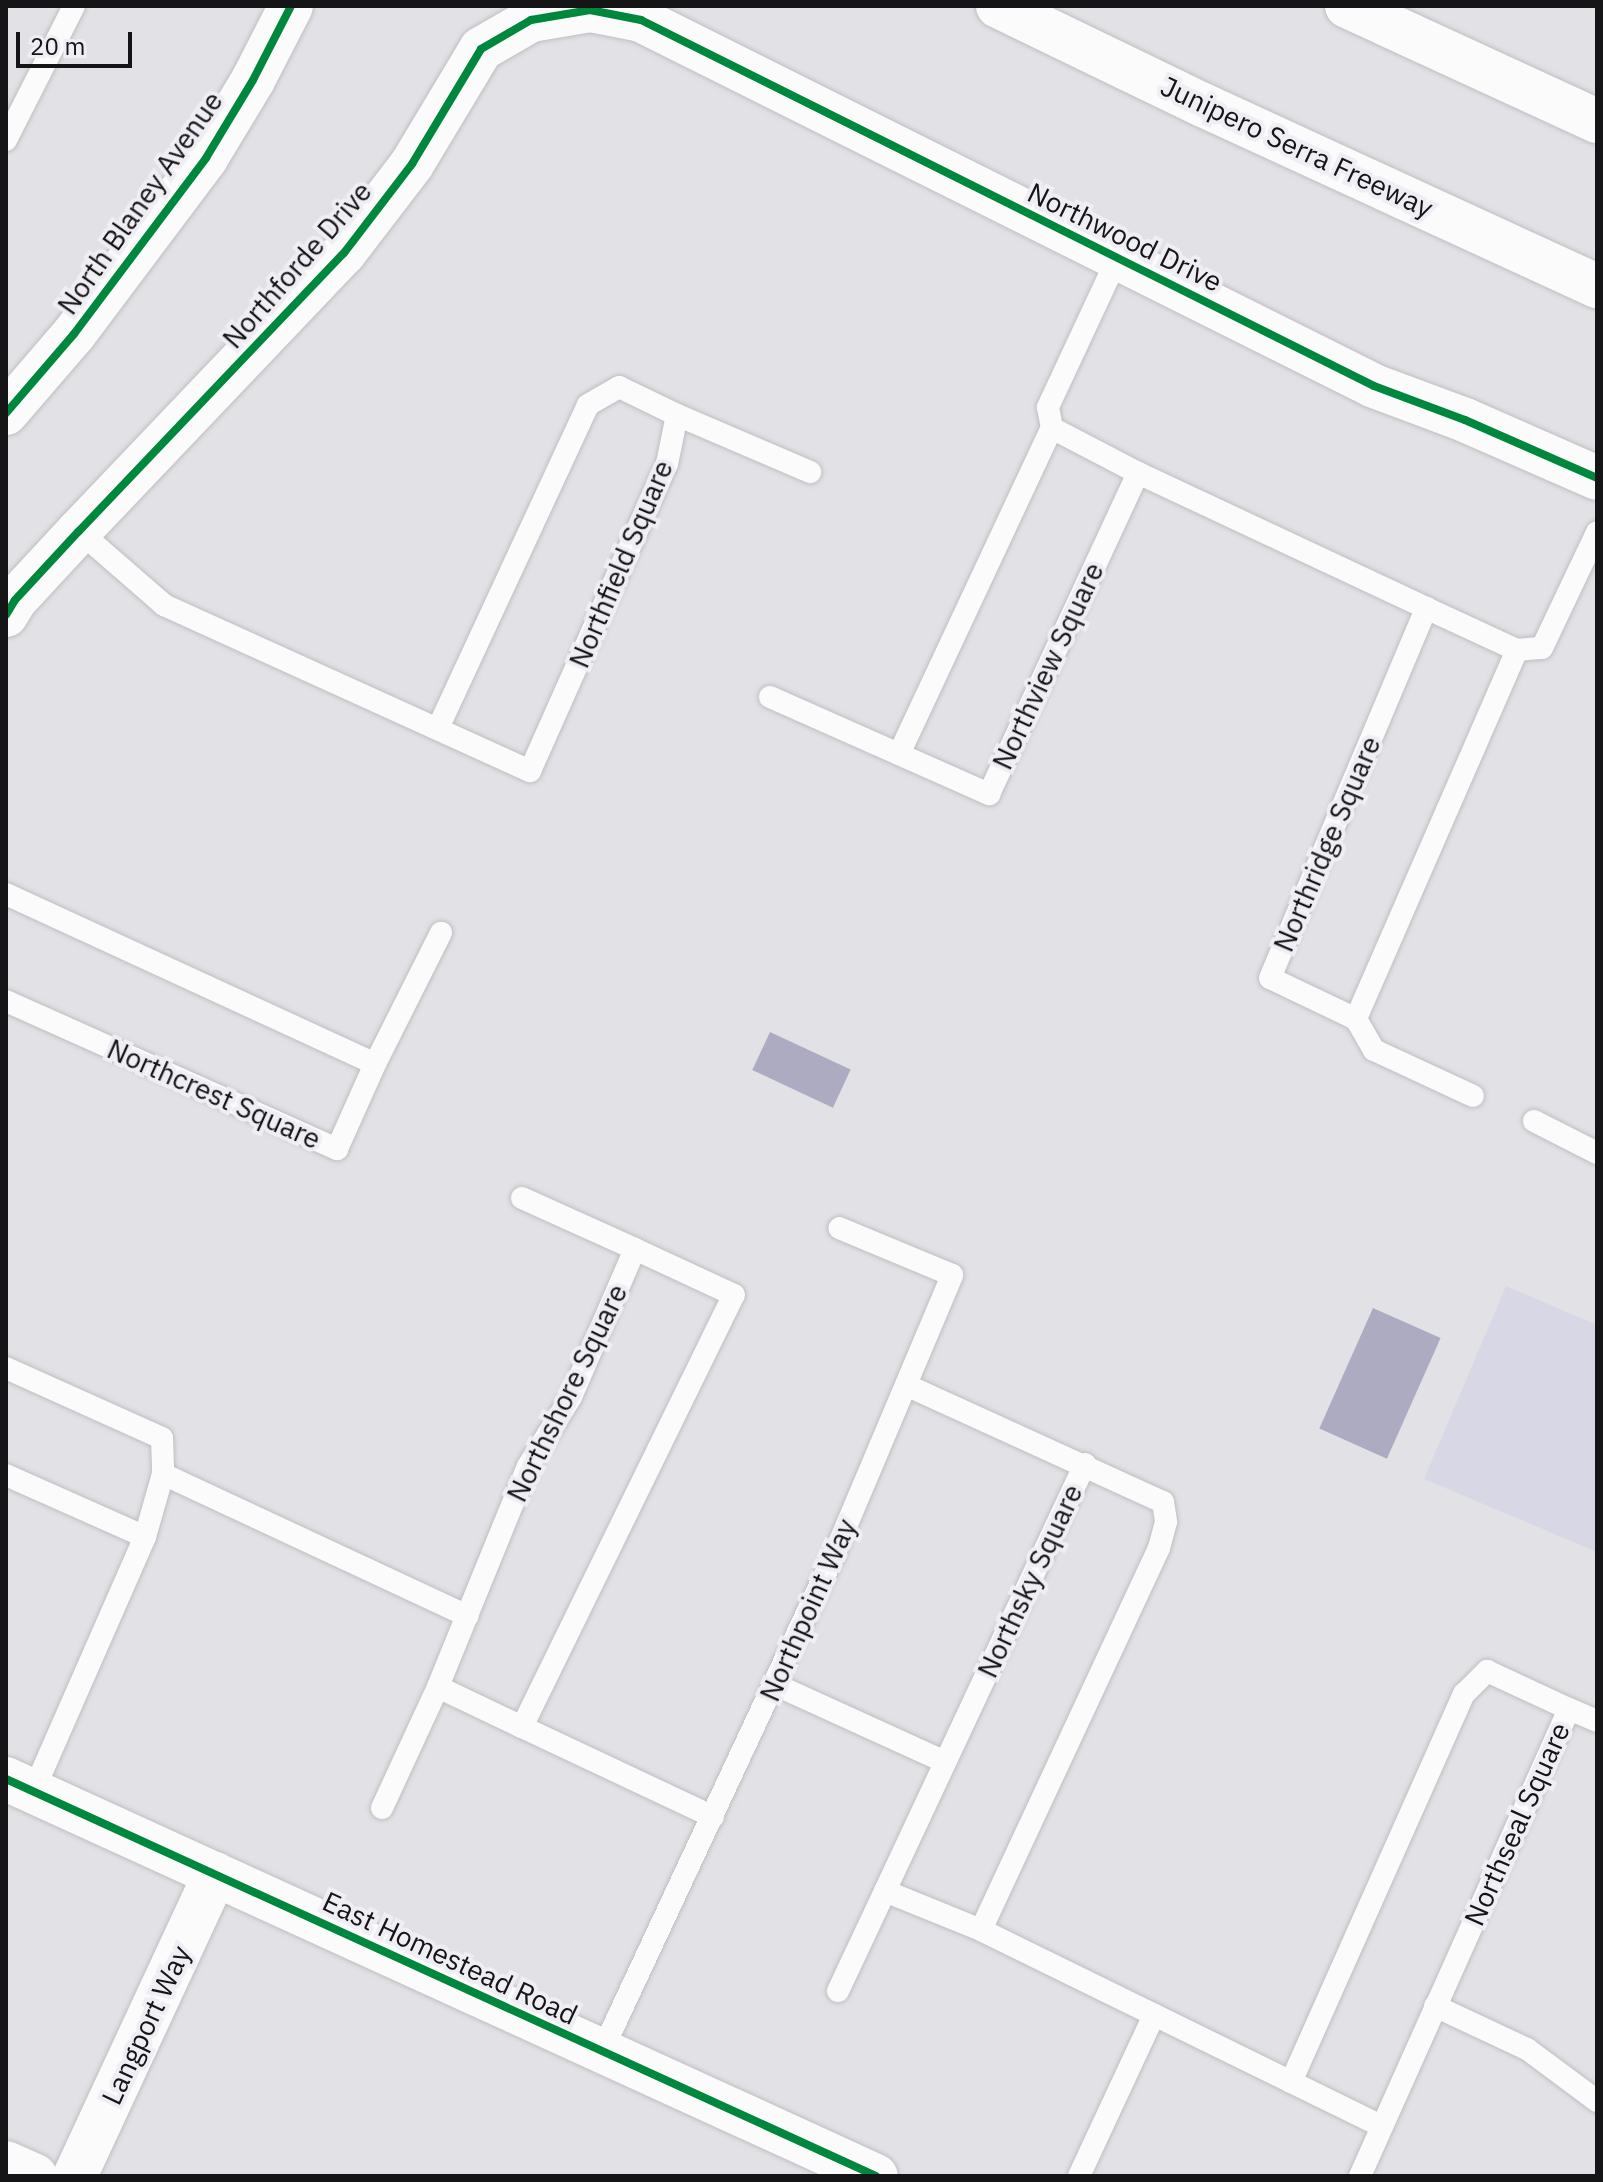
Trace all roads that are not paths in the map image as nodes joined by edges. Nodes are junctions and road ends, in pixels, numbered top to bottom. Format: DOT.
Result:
graph roads {
  1 [pos="74,6"];
  2 [pos="291,6"];
  3 [pos="998,6"];
  4 [pos="1347,6"];
  5 [pos="641,20"];
  6 [pos="1597,121"];
  7 [pos="6,140"];
  8 [pos="1117,259"];
  9 [pos="1597,286"];
  10 [pos="6,413"];
  11 [pos="677,415"];
  12 [pos="1052,428"];
  13 [pos="810,472"];
  14 [pos="1138,473"];
  15 [pos="1597,478"];
  16 [pos="79,531"];
  17 [pos="1597,532"];
  18 [pos="1426,608"];
  19 [pos="6,615"];
  20 [pos="1517,650"];
  21 [pos="770,697"];
  22 [pos="438,728"];
  23 [pos="899,754"];
  24 [pos="6,894"];
  25 [pos="441,933"];
  26 [pos="6,1001"];
  27 [pos="1356,1019"];
  28 [pos="375,1064"];
  29 [pos="1473,1096"];
  30 [pos="1534,1121"];
  31 [pos="1597,1153"];
  32 [pos="522,1198"];
  33 [pos="839,1228"];
  34 [pos="635,1249"];
  35 [pos="6,1368"];
  36 [pos="906,1385"];
  37 [pos="1085,1464"];
  38 [pos="163,1474"];
  39 [pos="6,1475"];
  40 [pos="145,1537"];
  41 [pos="467,1616"];
  42 [pos="774,1684"];
  43 [pos="438,1687"];
  44 [pos="1569,1709"];
  45 [pos="1597,1721"];
  46 [pos="522,1727"];
  47 [pos="945,1762"];
  48 [pos="20,1785"];
  49 [pos="382,1808"];
  50 [pos="713,1817"];
  51 [pos="215,1874"];
  52 [pos="885,1891"];
  53 [pos="981,1930"];
  54 [pos="838,1991"];
  55 [pos="1435,2006"];
  56 [pos="1154,2015"];
  57 [pos="602,2051"];
  58 [pos="1291,2082"];
  59 [pos="1597,2101"];
  60 [pos="1379,2125"];
  61 [pos="6,2163"];
  62 [pos="35,2176"];
  63 [pos="75,2176"];
  64 [pos="876,2176"];
  65 [pos="1079,2176"];
  66 [pos="1360,2176"];
  1 -- 7 [label="lane"];
  2 -- 10 [label="main road, North Blaney Avenue"];
  3 -- 9 [label="main road, Junipero Serra Freeway"];
  4 -- 6 [label="main road"];
  5 -- 8 [label="main road, Northwood Drive"];
  5 -- 16 [label="main road, Northforde Drive"];
  8 -- 12 [label="lane"];
  8 -- 15 [label="main road, Northwood Drive"];
  11 -- 13 [label="lane"];
  11 -- 22 [label="lane"];
  11 -- 22 [label="lane, Northfield Square"];
  12 -- 14 [label="lane"];
  12 -- 23 [label="lane"];
  14 -- 18 [label="lane"];
  14 -- 23 [label="lane, Northview Square"];
  16 -- 19 [label="main road, Northforde Drive"];
  16 -- 22 [label="lane, Northfield Square"];
  17 -- 20 [label="lane"];
  18 -- 20 [label="lane"];
  18 -- 27 [label="lane, Northridge Square"];
  20 -- 27 [label="lane"];
  21 -- 23 [label="lane"];
  24 -- 28 [label="lane"];
  25 -- 28 [label="lane, Northcrest Square"];
  26 -- 28 [label="lane, Northcrest Square"];
  27 -- 29 [label="lane"];
  30 -- 31 [label="lane"];
  32 -- 34 [label="lane"];
  33 -- 36 [label="lane, Northpoint Way"];
  34 -- 41 [label="lane, Northshore Square"];
  34 -- 46 [label="lane, Northshore Square"];
  35 -- 38 [label="lane"];
  36 -- 37 [label="lane"];
  36 -- 42 [label="lane, Northpoint Way"];
  37 -- 47 [label="lane, Northsky Square"];
  37 -- 53 [label="lane, Northsky Square"];
  38 -- 40 [label="lane"];
  38 -- 41 [label="lane"];
  39 -- 40 [label="lane"];
  40 -- 48 [label="lane"];
  41 -- 43 [label="lane, Northshore Square"];
  42 -- 47 [label="lane"];
  42 -- 50 [label="lane, Northpoint Way"];
  43 -- 46 [label="lane"];
  43 -- 49 [label="lane, Northshore Square"];
  44 -- 45 [label="lane"];
  44 -- 55 [label="lane, Northseal Square"];
  44 -- 58 [label="lane, Northseal Square"];
  46 -- 50 [label="lane"];
  47 -- 52 [label="lane, Northsky Square"];
  48 -- 51 [label="main road, East Homestead Road"];
  50 -- 57 [label="lane, Northpoint Way"];
  51 -- 57 [label="main road, East Homestead Road"];
  51 -- 63 [label="main road, Langport Way"];
  52 -- 53 [label="lane"];
  52 -- 54 [label="lane, Northsky Square"];
  53 -- 56 [label="lane"];
  55 -- 59 [label="lane"];
  55 -- 60 [label="lane, Northseal Square"];
  56 -- 58 [label="lane"];
  56 -- 65 [label="lane"];
  57 -- 64 [label="main road, East Homestead Road"];
  58 -- 60 [label="lane"];
  60 -- 66 [label="lane, Northseal Square"];
  61 -- 62 [label="main road"];
}
